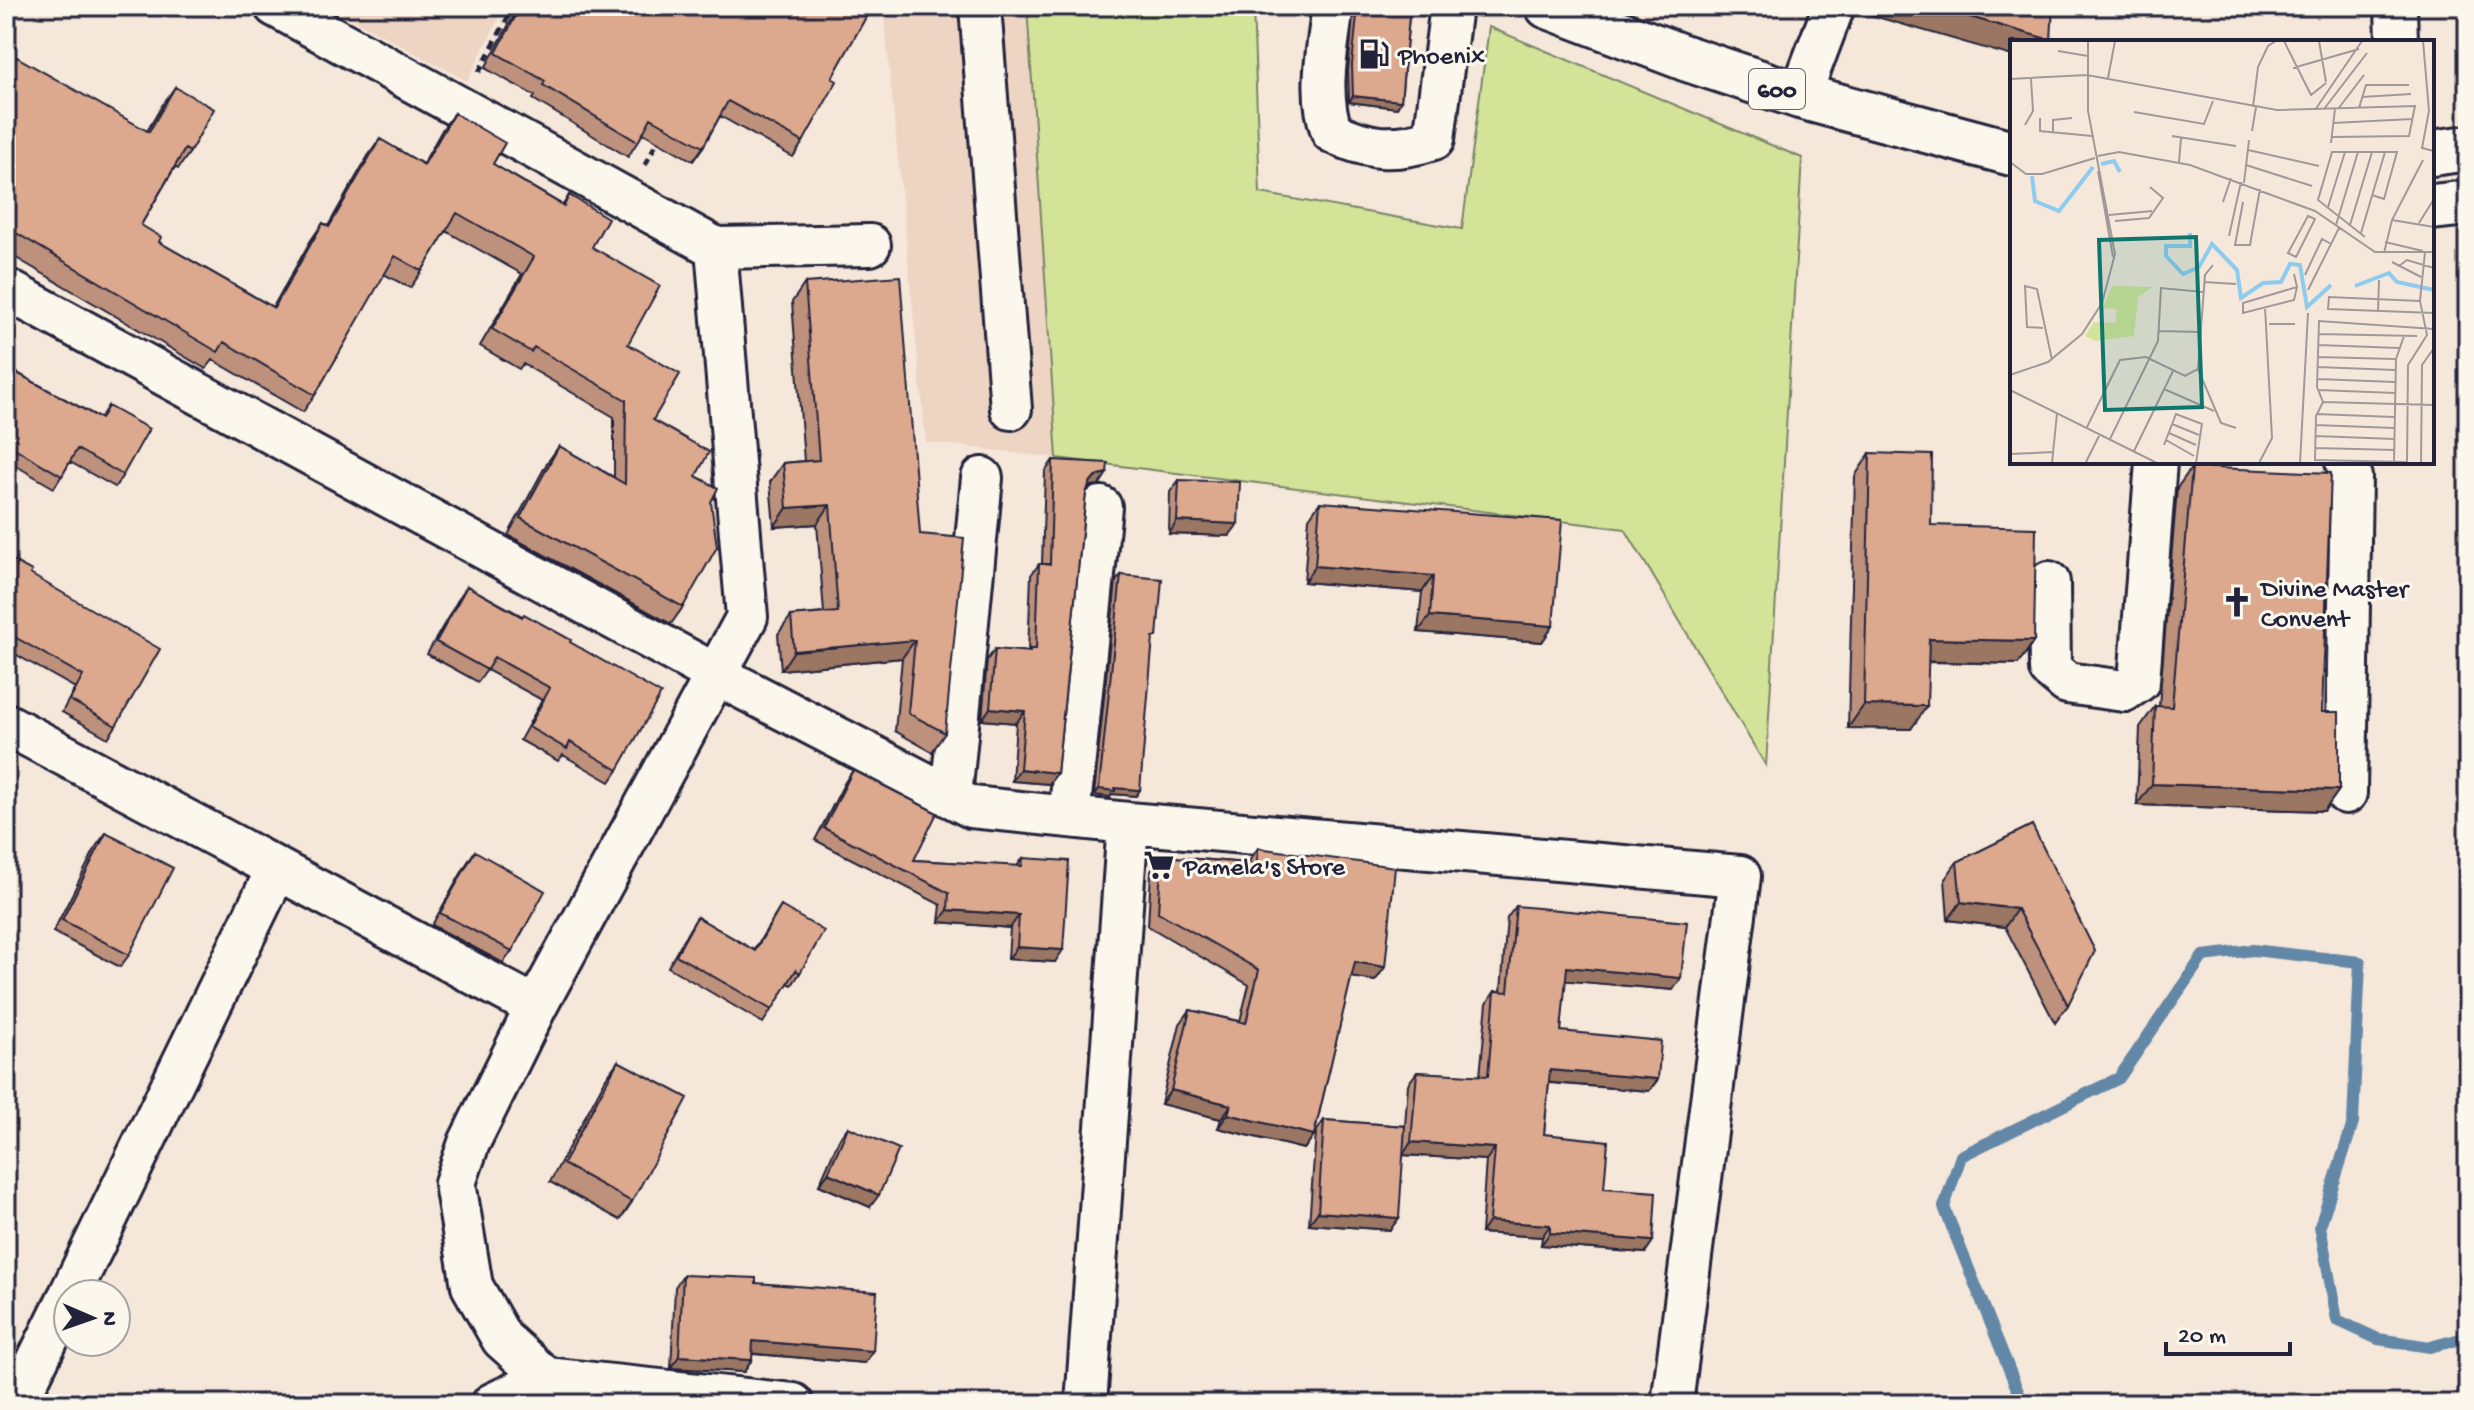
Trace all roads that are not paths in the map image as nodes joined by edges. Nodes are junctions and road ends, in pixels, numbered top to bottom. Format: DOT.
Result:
graph roads {
  1 [pos="275,6"];
  2 [pos="980,6"];
  3 [pos="1333,6"];
  4 [pos="1451,6"];
  5 [pos="1834,6"];
  6 [pos="2396,6"];
  7 [pos="1550,7"];
  8 [pos="2397,40"];
  9 [pos="1800,96"];
  10 [pos="2468,148"];
  11 [pos="2010,152"];
  12 [pos="2434,153"];
  13 [pos="2468,203"];
  14 [pos="2434,207"];
  15 [pos="870,245"];
  16 [pos="716,248"];
  17 [pos="6,289"];
  18 [pos="1011,409"];
  19 [pos="2156,464"];
  20 [pos="2347,464"];
  21 [pos="982,478"];
  22 [pos="1101,507"];
  23 [pos="2049,582"];
  24 [pos="717,675"];
  25 [pos="6,724"];
  26 [pos="2346,793"];
  27 [pos="951,797"];
  28 [pos="1069,817"];
  29 [pos="1128,823"];
  30 [pos="277,869"];
  31 [pos="536,1007"];
  32 [pos="78,1278"];
  33 [pos="52,1331"];
  34 [pos="546,1378"];
  35 [pos="16,1404"];
  36 [pos="492,1404"];
  37 [pos="793,1404"];
  38 [pos="1086,1404"];
  39 [pos="1672,1404"];
  1 -- 16 [label="street"];
  2 -- 18 [label="street"];
  3 -- 4 [label="street"];
  5 -- 9 [label="street"];
  6 -- 8 [label="street"];
  7 -- 9 [label="main road, 600"];
  9 -- 11 [label="main road, 600"];
  10 -- 12 [label="main road"];
  13 -- 14 [label="main road"];
  15 -- 16 [label="street"];
  16 -- 24 [label="street"];
  17 -- 24 [label="street"];
  19 -- 23 [label="street"];
  20 -- 26 [label="street"];
  21 -- 27 [label="street"];
  22 -- 28 [label="street"];
  24 -- 27 [label="street"];
  24 -- 31 [label="street"];
  25 -- 30 [label="street"];
  27 -- 28 [label="street"];
  28 -- 29 [label="street"];
  29 -- 38 [label="street"];
  29 -- 39 [label="street"];
  30 -- 31 [label="street"];
  30 -- 32 [label="street"];
  31 -- 34 [label="street"];
  33 -- 35 [label="street"];
  34 -- 36 [label="street"];
  34 -- 37 [label="street"];
}
